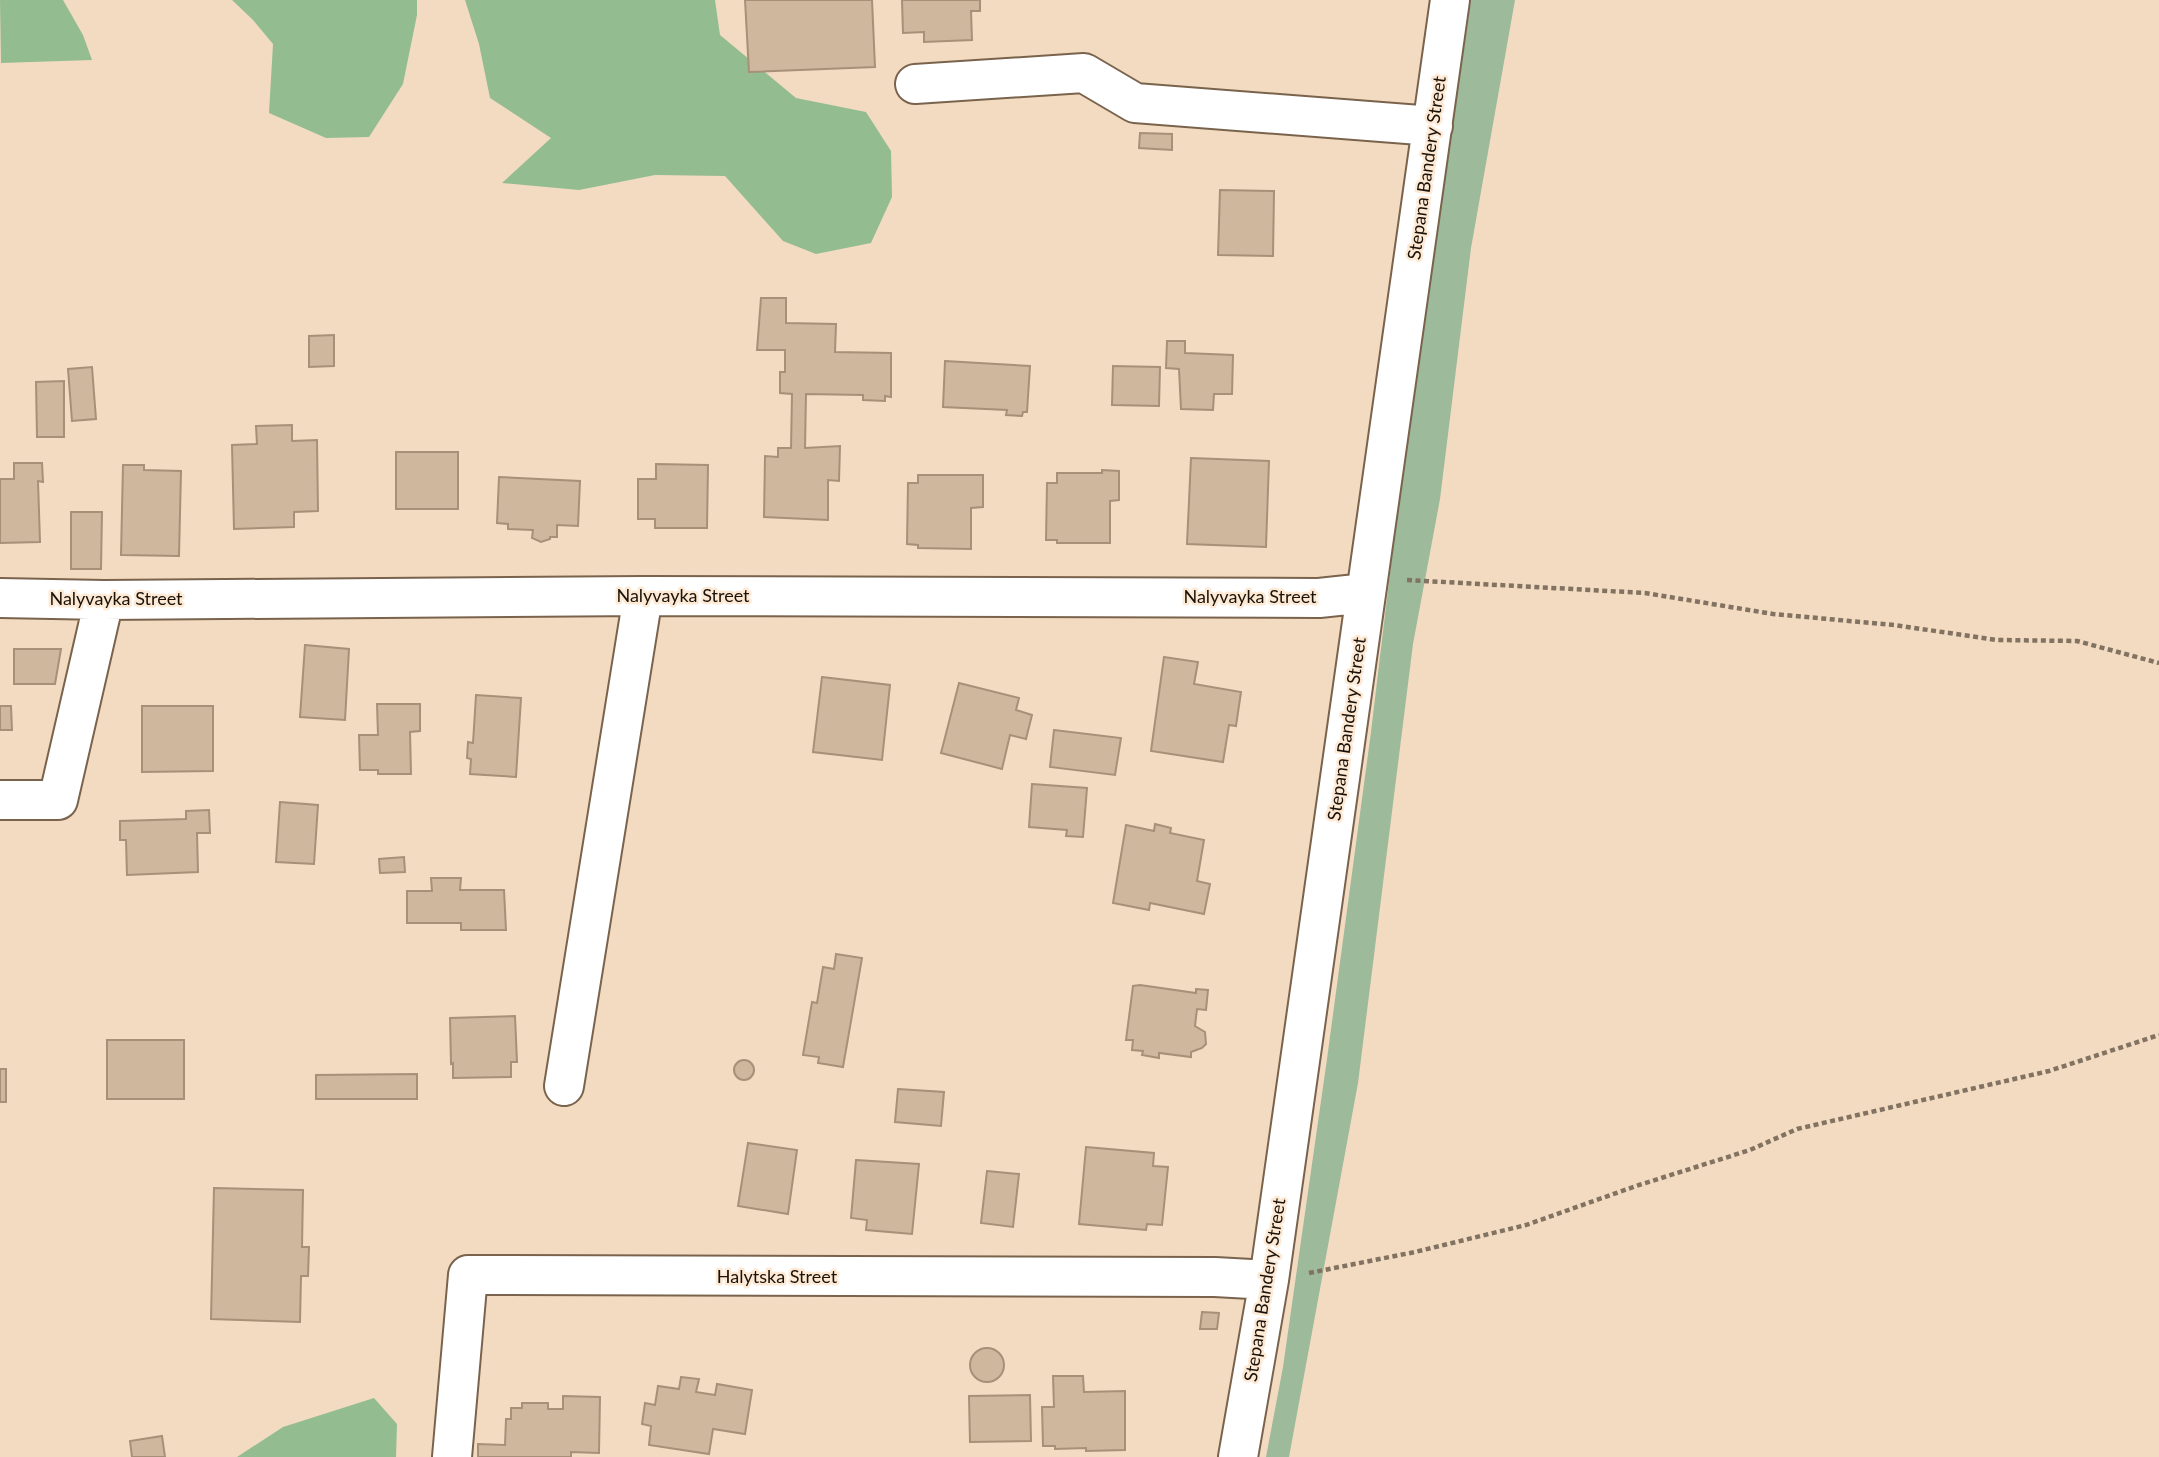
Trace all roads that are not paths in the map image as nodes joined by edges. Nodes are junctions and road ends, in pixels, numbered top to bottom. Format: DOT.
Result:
graph roads {
  1 [pos="1450,0"];
  2 [pos="915,84"];
  3 [pos="1433,127"];
  4 [pos="1366,593"];
  5 [pos="643,596"];
  6 [pos="0,598"];
  7 [pos="104,600"];
  8 [pos="0,800"];
  9 [pos="564,1086"];
  10 [pos="1269,1280"];
  11 [pos="452,1457"];
  12 [pos="1238,1457"];
  1 -- 3 [label="street, Stepana Bandery Street"];
  2 -- 3 [label="street"];
  3 -- 4 [label="street, Stepana Bandery Street"];
  4 -- 5 [label="street, Nalyvayka Street"];
  4 -- 10 [label="street, Stepana Bandery Street"];
  5 -- 7 [label="street, Nalyvayka Street"];
  5 -- 9 [label="street"];
  6 -- 7 [label="street, Nalyvayka Street"];
  7 -- 8 [label="street"];
  10 -- 11 [label="street, Halytska Street"];
  10 -- 12 [label="street, Stepana Bandery Street"];
}
